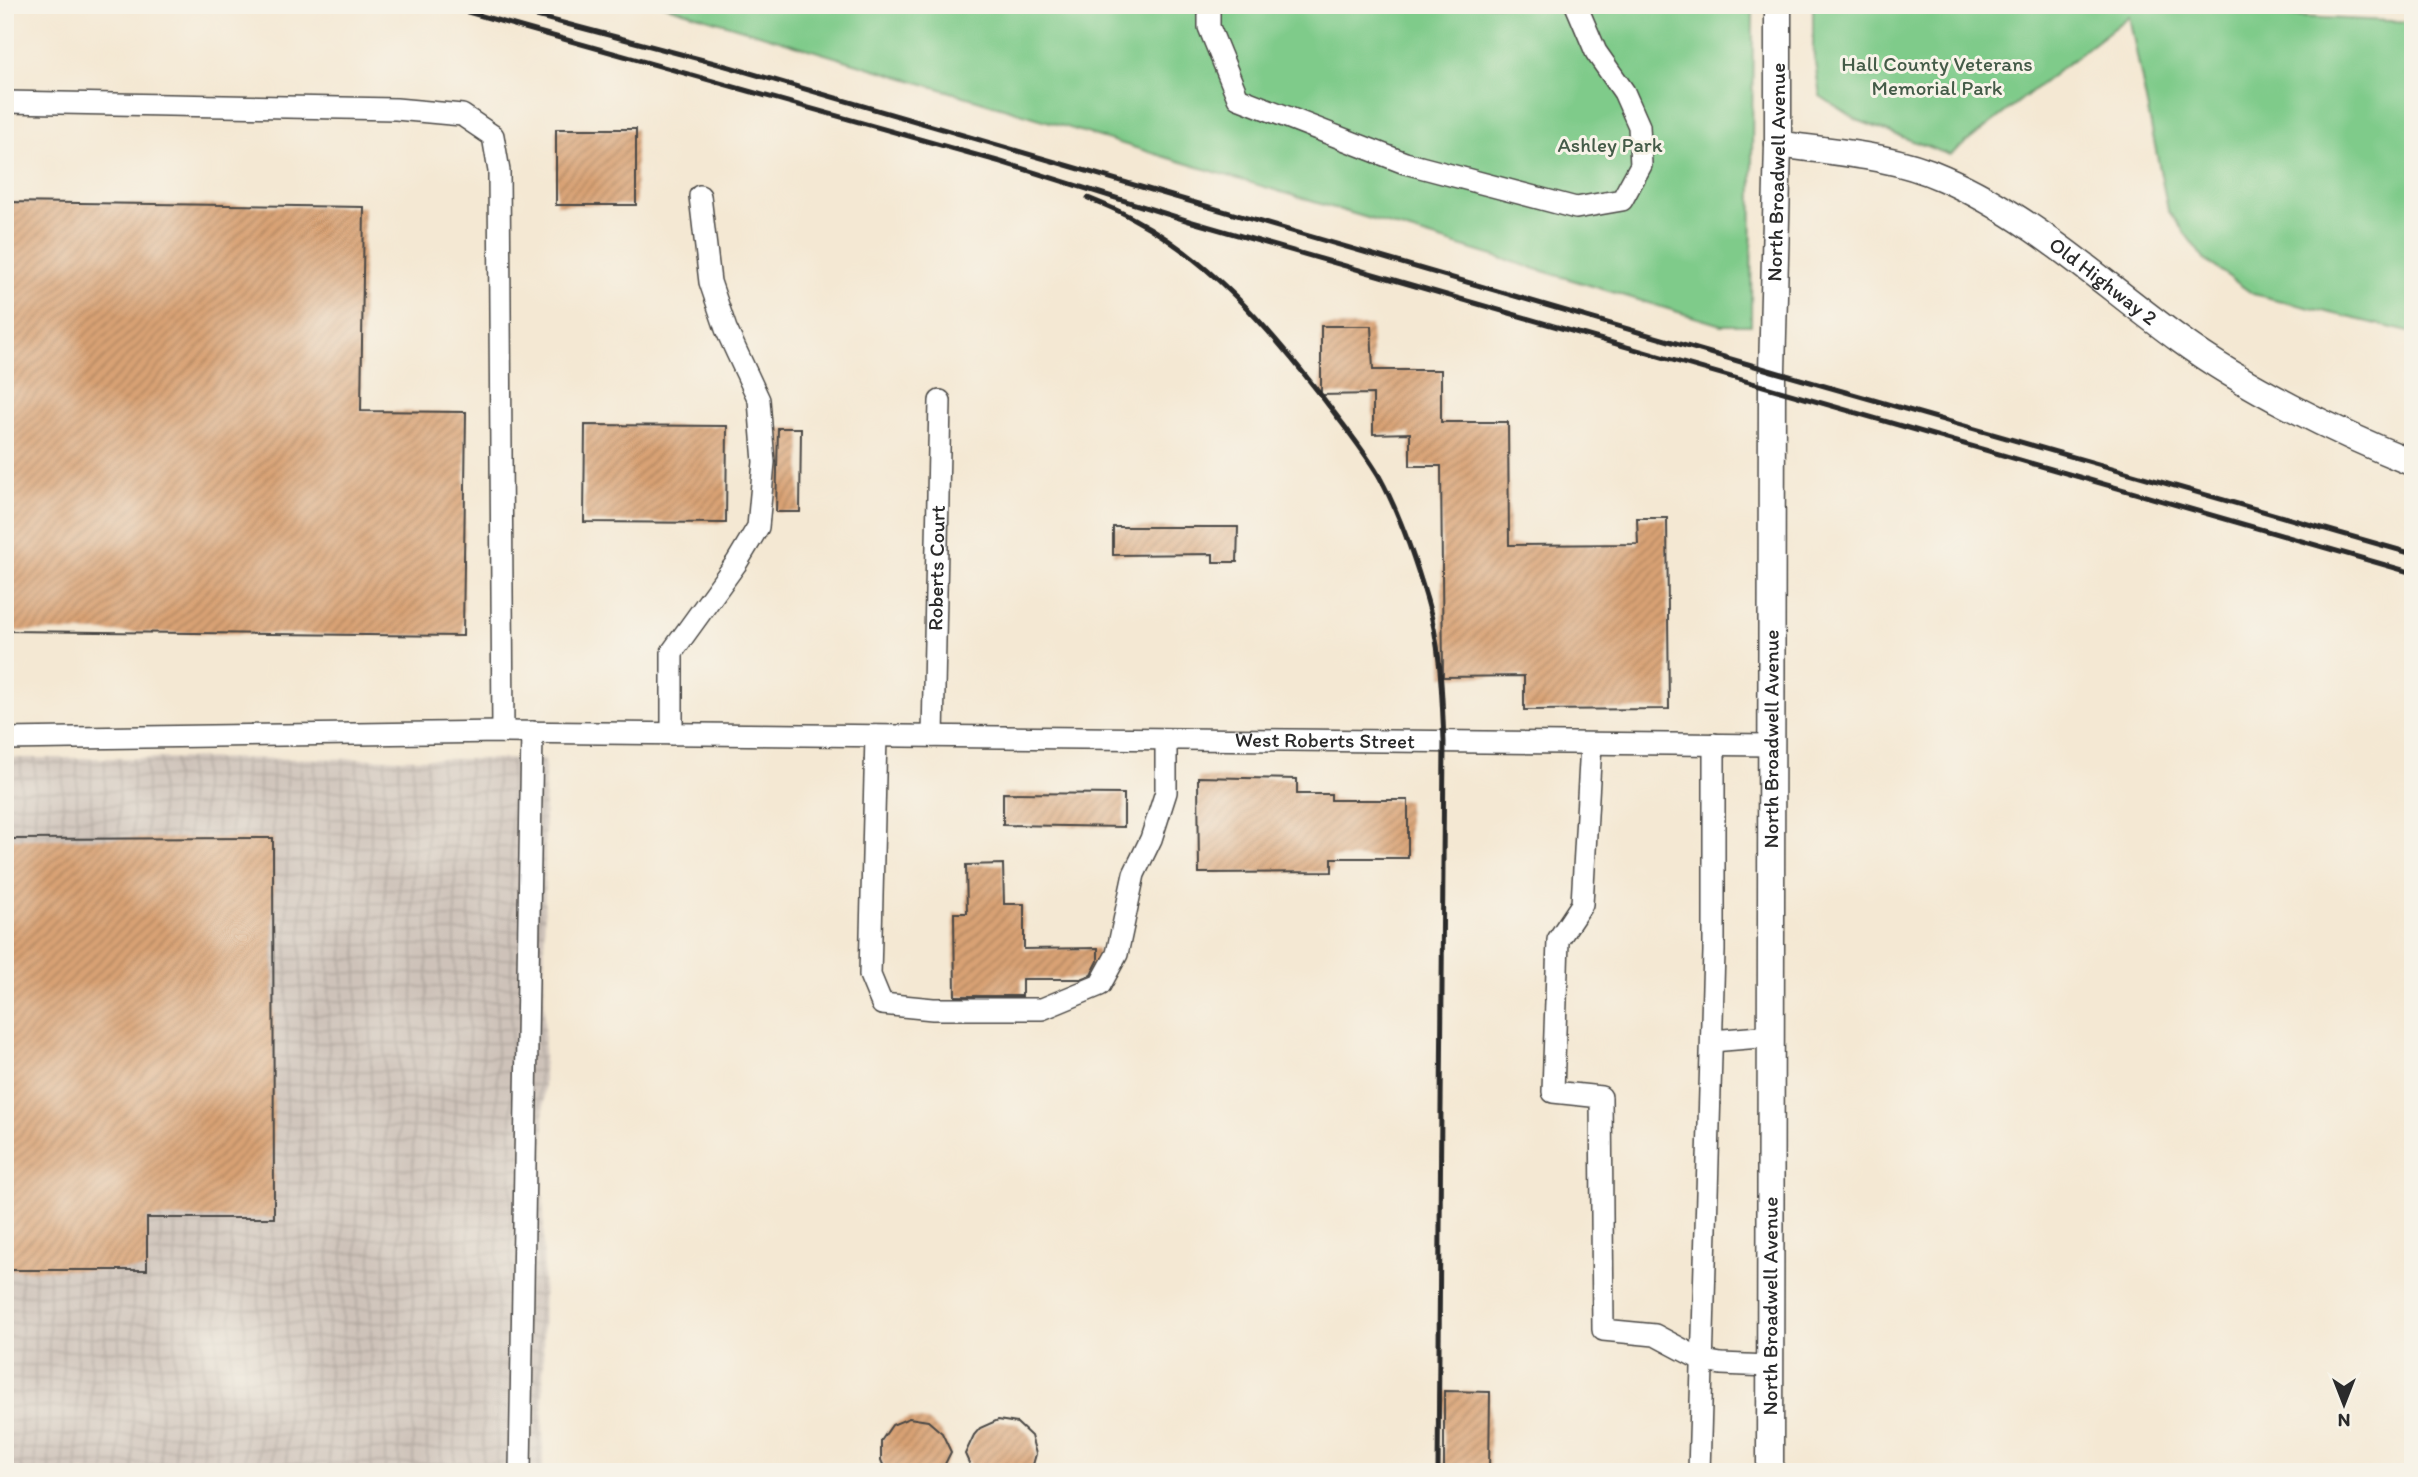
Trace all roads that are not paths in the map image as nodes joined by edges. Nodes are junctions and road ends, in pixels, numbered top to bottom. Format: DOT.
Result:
graph roads {
  1 [pos="1209,5"];
  2 [pos="1576,5"];
  3 [pos="1778,5"];
  4 [pos="5,102"];
  5 [pos="1778,144"];
  6 [pos="700,195"];
  7 [pos="940,401"];
  8 [pos="2413,463"];
  9 [pos="503,732"];
  10 [pos="532,732"];
  11 [pos="672,734"];
  12 [pos="876,736"];
  13 [pos="933,736"];
  14 [pos="5,739"];
  15 [pos="1166,739"];
  16 [pos="1591,744"];
  17 [pos="1714,744"];
  18 [pos="1772,745"];
  19 [pos="1772,1036"];
  20 [pos="1712,1041"];
  21 [pos="1704,1361"];
  22 [pos="1770,1366"];
  23 [pos="520,1472"];
  24 [pos="1699,1472"];
  25 [pos="1770,1472"];
  1 -- 2 [label="street"];
  3 -- 5 [label="main road, North Broadwell Avenue"];
  4 -- 9 [label="street"];
  5 -- 8 [label="main road, Old Highway 2"];
  5 -- 18 [label="main road, North Broadwell Avenue"];
  6 -- 11 [label="street"];
  7 -- 13 [label="street, Roberts Court"];
  9 -- 10 [label="street, West Roberts Street"];
  9 -- 14 [label="street, West Roberts Street"];
  10 -- 11 [label="street, West Roberts Street"];
  10 -- 23 [label="street"];
  11 -- 12 [label="street, West Roberts Street"];
  12 -- 13 [label="street, West Roberts Street"];
  12 -- 15 [label="street"];
  13 -- 15 [label="street, West Roberts Street"];
  15 -- 16 [label="street, West Roberts Street"];
  16 -- 17 [label="street, West Roberts Street"];
  16 -- 21 [label="street"];
  17 -- 18 [label="street, West Roberts Street"];
  17 -- 20 [label="street"];
  18 -- 19 [label="main road, North Broadwell Avenue"];
  19 -- 20 [label="street"];
  19 -- 22 [label="main road, North Broadwell Avenue"];
  20 -- 21 [label="street"];
  21 -- 22 [label="street"];
  21 -- 24 [label="street"];
  22 -- 25 [label="main road, North Broadwell Avenue"];
}
